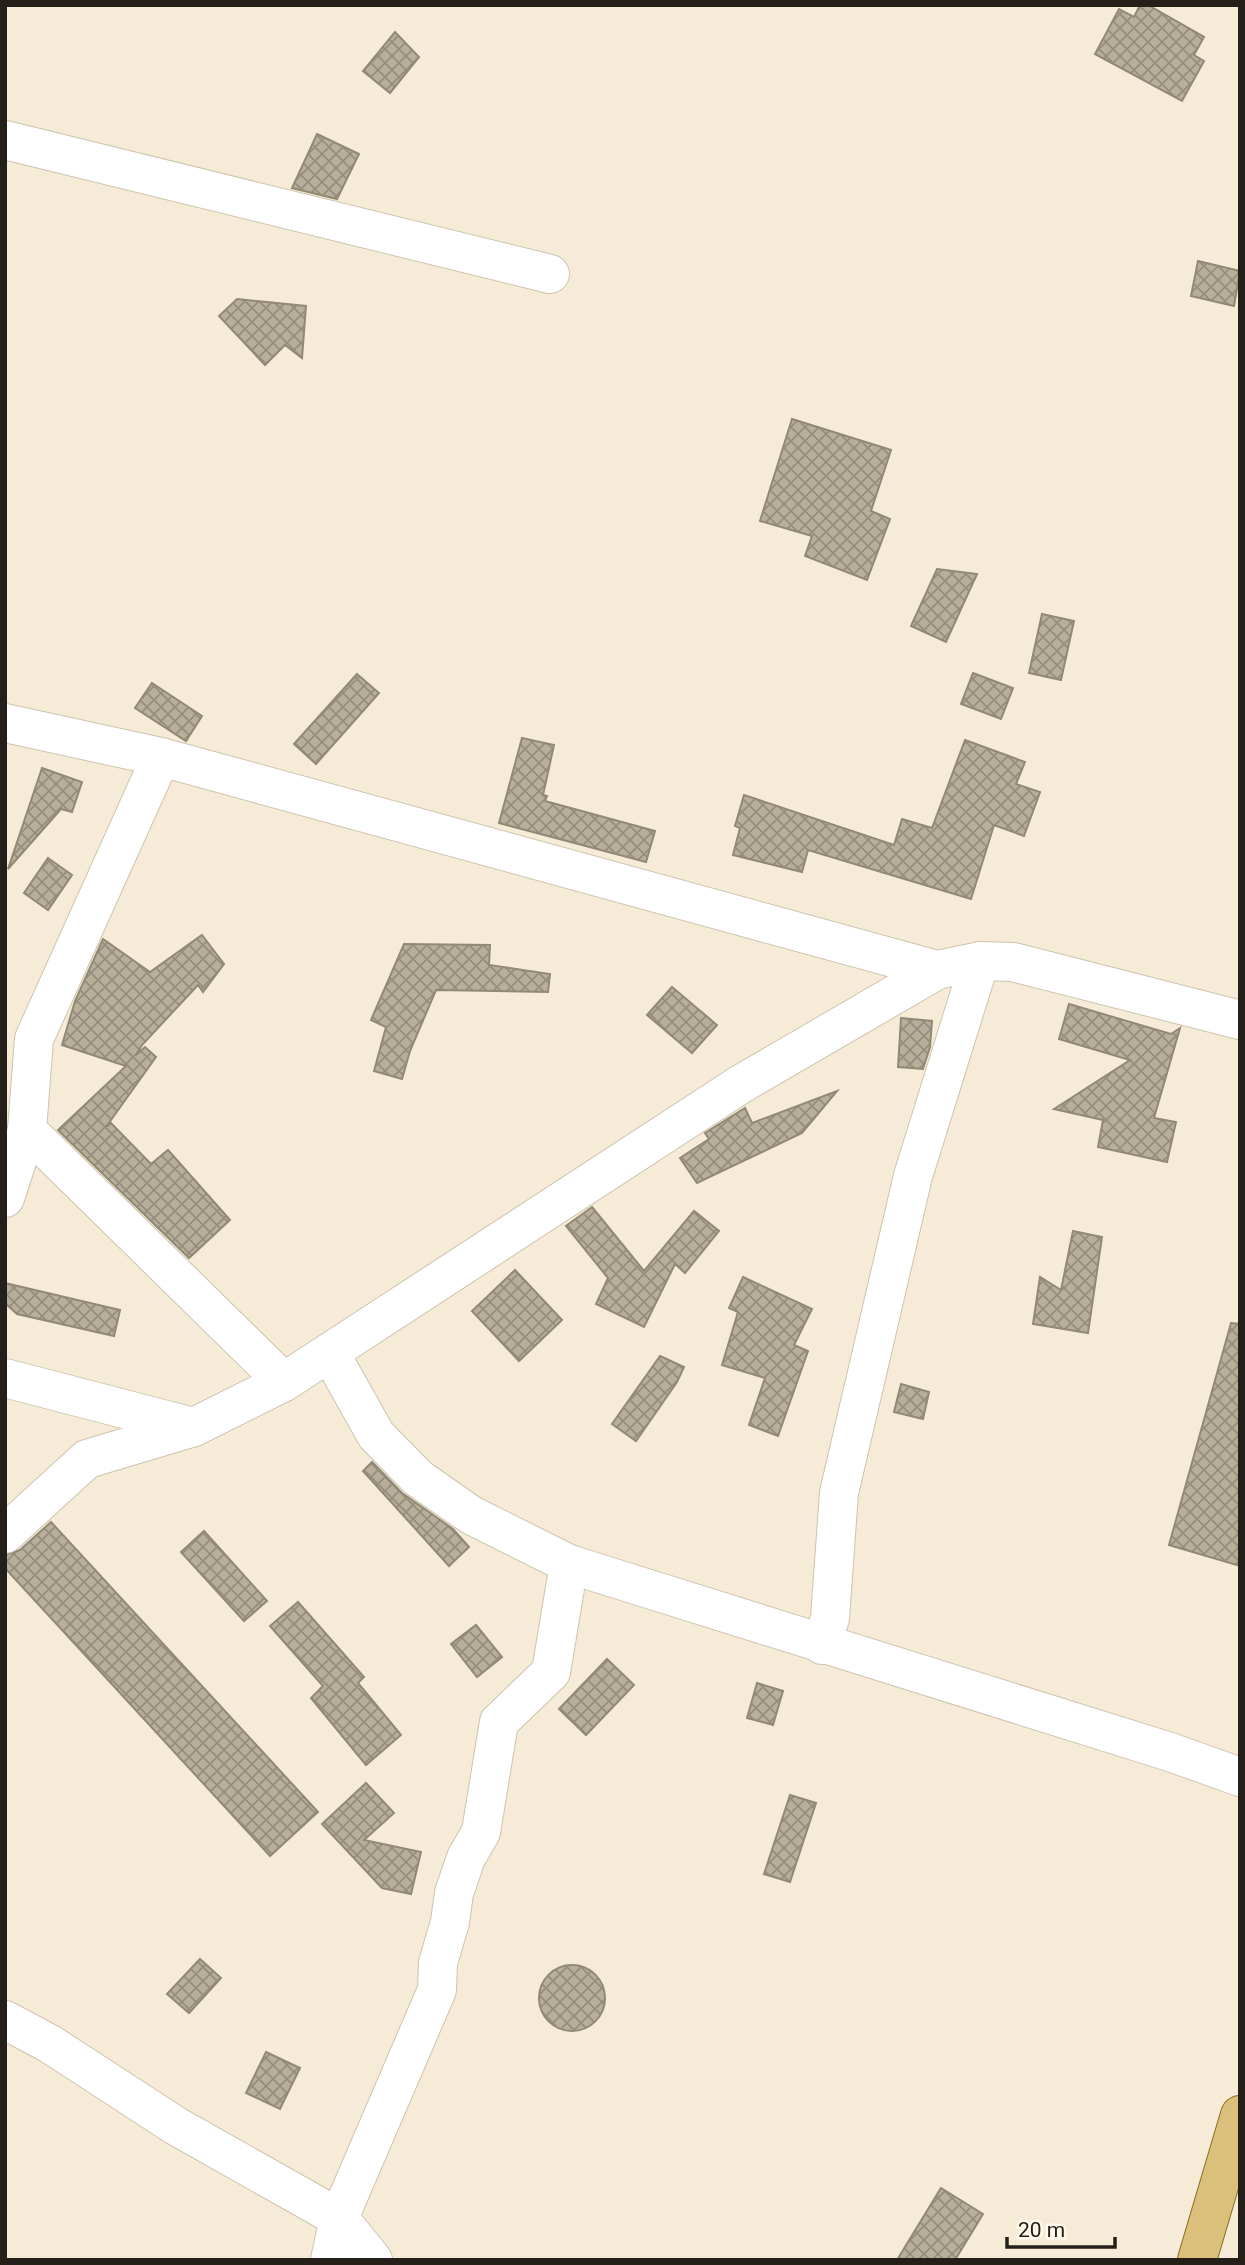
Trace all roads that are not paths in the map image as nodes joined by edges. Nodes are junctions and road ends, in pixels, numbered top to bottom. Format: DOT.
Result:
graph roads {
  1 [pos="5,140"];
  2 [pos="550,274"];
  3 [pos="5,723"];
  4 [pos="162,757"];
  5 [pos="980,961"];
  6 [pos="937,970"];
  7 [pos="1240,1020"];
  8 [pos="20,1035"];
  9 [pos="27,1130"];
  10 [pos="5,1198"];
  11 [pos="330,1353"];
  12 [pos="5,1378"];
  13 [pos="284,1382"];
  14 [pos="194,1427"];
  15 [pos="5,1534"];
  16 [pos="569,1564"];
  17 [pos="822,1644"];
  18 [pos="1240,1777"];
  19 [pos="5,2020"];
  20 [pos="1240,2115"];
  21 [pos="339,2218"];
  22 [pos="330,2260"];
  23 [pos="373,2260"];
  24 [pos="1197,2260"];
  1 -- 2 [label="street"];
  3 -- 4 [label="street"];
  4 -- 6 [label="street"];
  4 -- 8 [label="street"];
  5 -- 6 [label="street"];
  5 -- 7 [label="street"];
  5 -- 17 [label="street"];
  6 -- 11 [label="street"];
  8 -- 9 [label="street"];
  9 -- 10 [label="street"];
  9 -- 13 [label="street"];
  11 -- 13 [label="street"];
  11 -- 16 [label="street"];
  12 -- 14 [label="street"];
  13 -- 14 [label="street"];
  14 -- 15 [label="street"];
  16 -- 17 [label="street"];
  16 -- 21 [label="street"];
  17 -- 18 [label="street"];
  19 -- 21 [label="street"];
  20 -- 24 [label="main road"];
  21 -- 22 [label="street"];
  21 -- 23 [label="street"];
}
